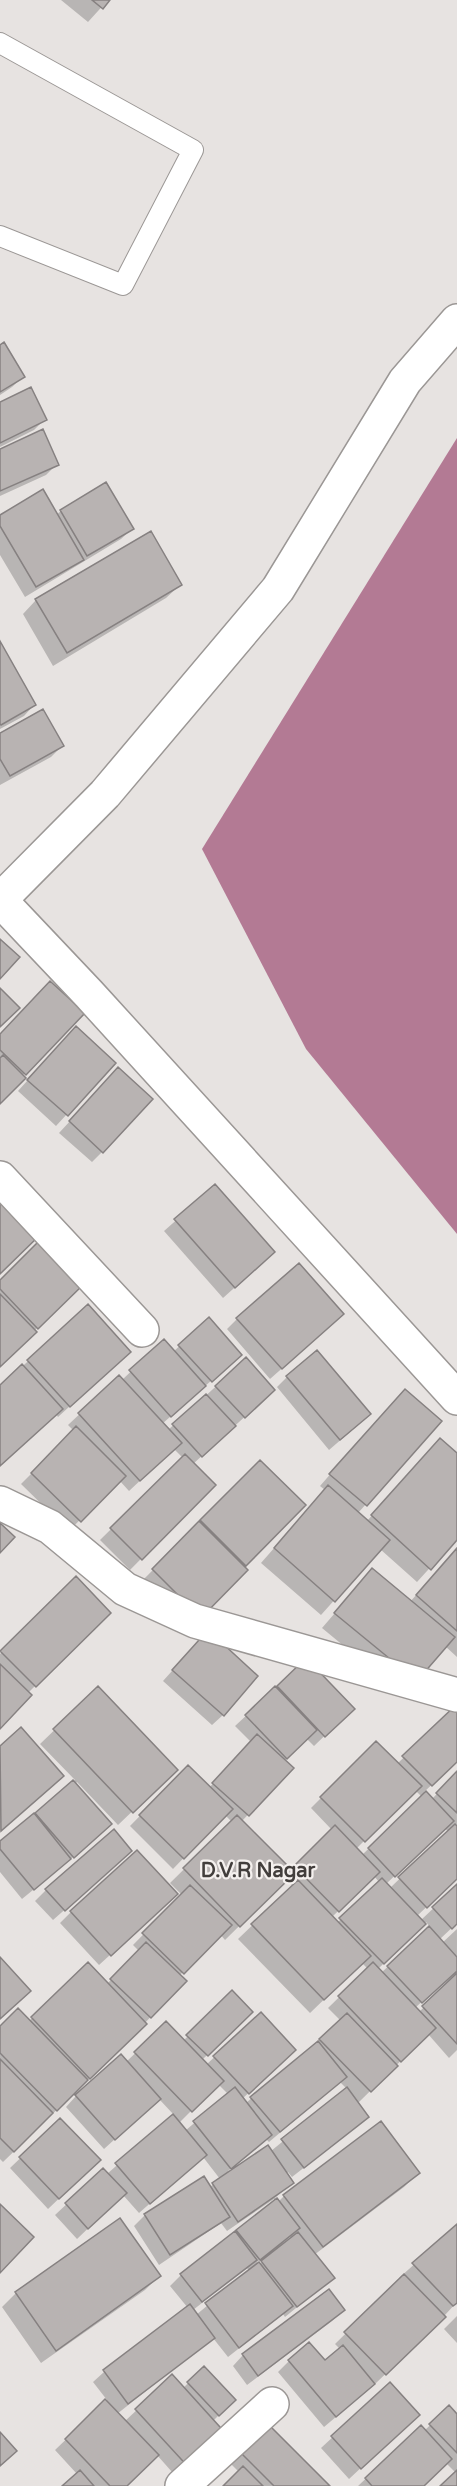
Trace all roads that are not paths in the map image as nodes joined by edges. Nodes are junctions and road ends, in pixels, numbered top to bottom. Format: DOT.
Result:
graph roads {
  1 [pos="0,43"];
  2 [pos="0,236"];
  3 [pos="457,321"];
  4 [pos="0,900"];
  5 [pos="0,1178"];
  6 [pos="142,1330"];
  7 [pos="457,1398"];
  8 [pos="0,1503"];
  9 [pos="457,1695"];
  10 [pos="272,2404"];
  11 [pos="182,2486"];
  1 -- 2 [label="lane"];
  3 -- 4 [label="street"];
  4 -- 7 [label="street"];
  5 -- 6 [label="street"];
  8 -- 9 [label="street"];
  10 -- 11 [label="street"];
}
